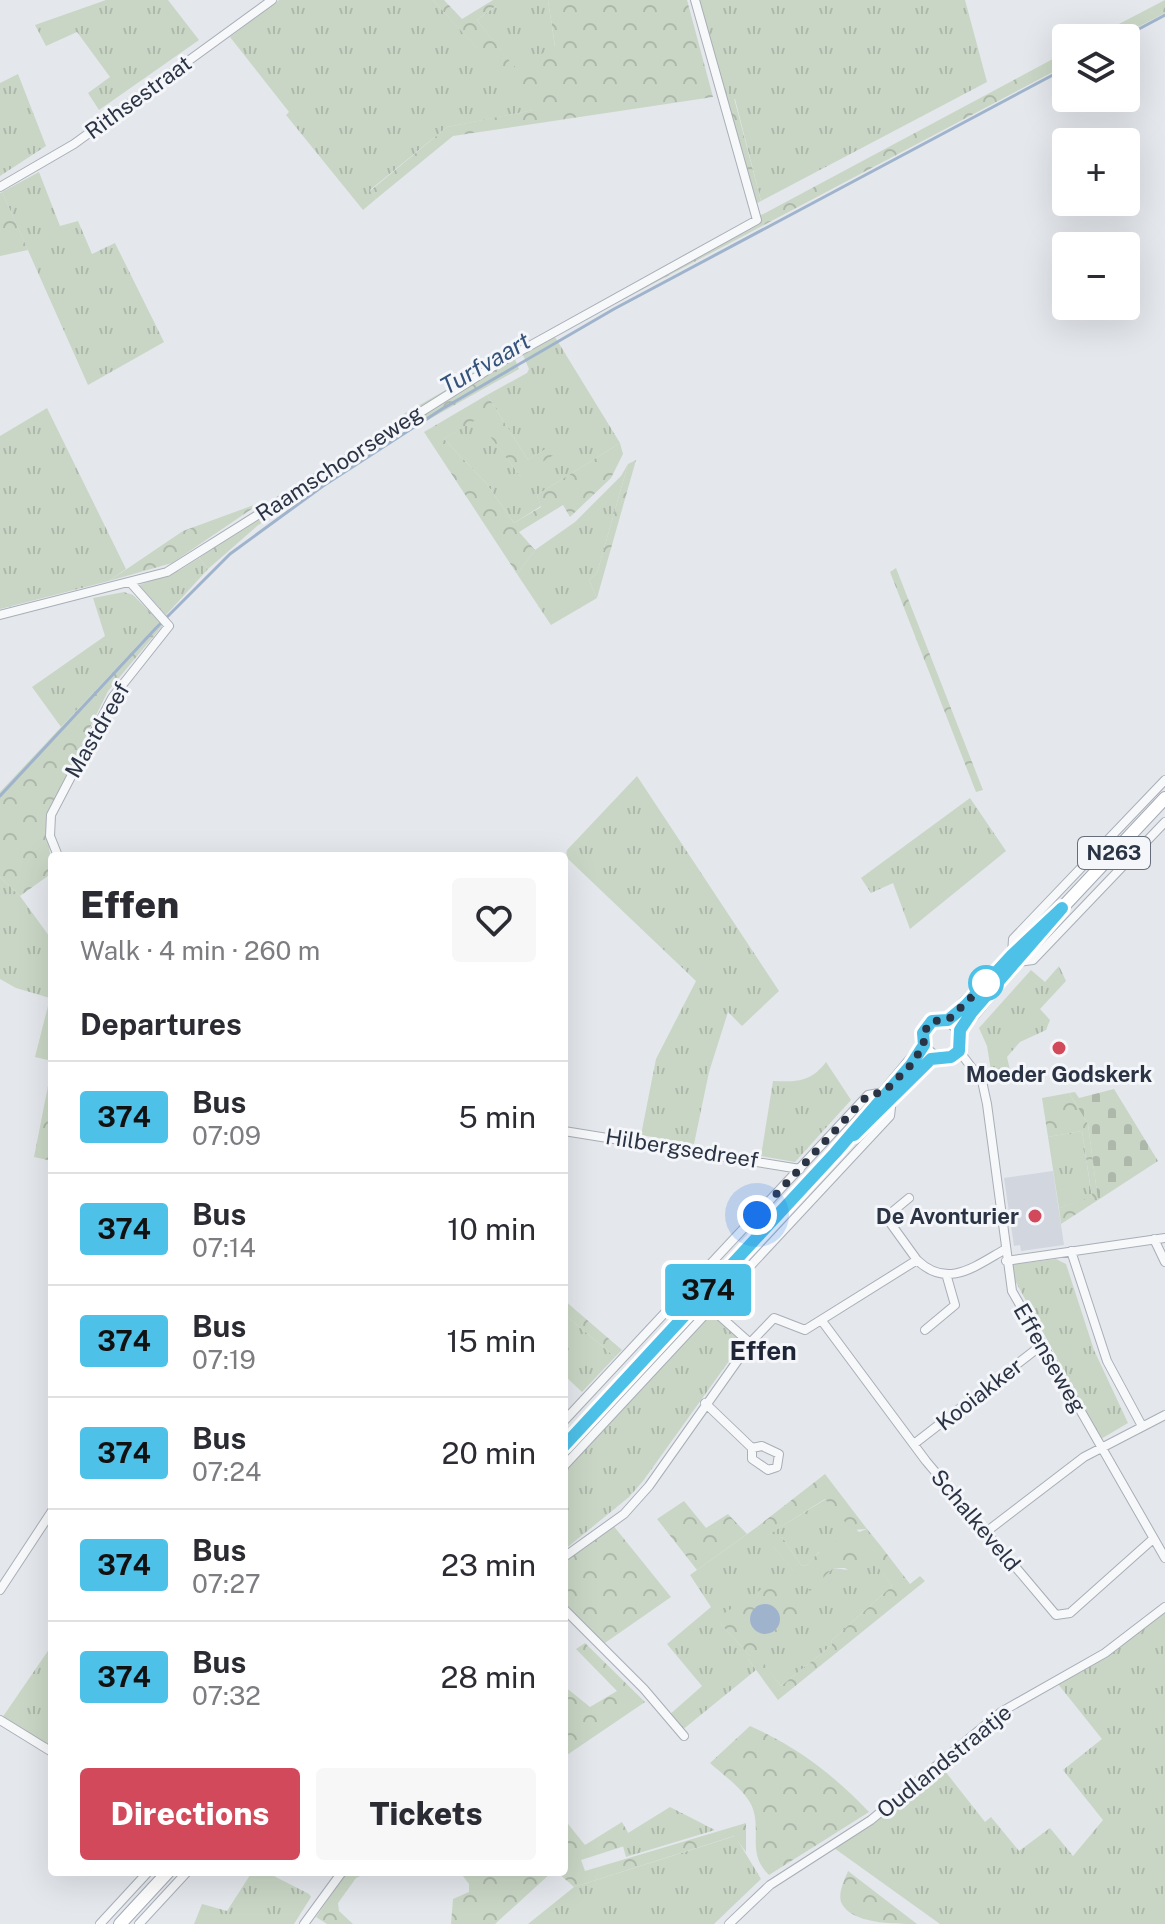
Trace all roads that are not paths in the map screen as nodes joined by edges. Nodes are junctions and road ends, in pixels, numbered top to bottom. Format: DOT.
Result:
graph roads {
  1 [pos="272,0"];
  2 [pos="695,0"];
  3 [pos="0,187"];
  4 [pos="130,582"];
  5 [pos="0,615"];
  6 [pos="1165,780"];
  7 [pos="1165,798"];
  8 [pos="1165,822"];
  9 [pos="56,852"];
  10 [pos="1015,958"];
  11 [pos="948,1020"];
  12 [pos="960,1030"];
  13 [pos="924,1045"];
  14 [pos="959,1051"];
  15 [pos="937,1057"];
  16 [pos="888,1095"];
  17 [pos="568,1132"];
  18 [pos="800,1169"];
  19 [pos="909,1198"];
  20 [pos="1165,1238"];
  21 [pos="1154,1239"];
  22 [pos="1004,1250"];
  23 [pos="1071,1251"];
  24 [pos="917,1260"];
  25 [pos="1006,1261"];
  26 [pos="1165,1262"];
  27 [pos="947,1277"];
  28 [pos="712,1309"];
  29 [pos="822,1321"];
  30 [pos="925,1330"];
  31 [pos="750,1343"];
  32 [pos="1043,1344"];
  33 [pos="705,1403"];
  34 [pos="1165,1415"];
  35 [pos="568,1417"];
  36 [pos="1142,1426"];
  37 [pos="568,1442"];
  38 [pos="914,1444"];
  39 [pos="1100,1447"];
  40 [pos="752,1448"];
  41 [pos="568,1462"];
  42 [pos="48,1517"];
  43 [pos="986,1532"];
  44 [pos="1153,1539"];
  45 [pos="568,1554"];
  46 [pos="1165,1558"];
  47 [pos="0,1590"];
  48 [pos="1165,1607"];
  49 [pos="568,1613"];
  50 [pos="0,1720"];
  51 [pos="684,1736"];
  52 [pos="48,1750"];
  53 [pos="144,1876"];
  54 [pos="164,1876"];
  55 [pos="183,1876"];
  56 [pos="339,1876"];
  57 [pos="100,1924"];
  58 [pos="120,1924"];
  59 [pos="139,1924"];
  60 [pos="304,1924"];
  61 [pos="729,1924"];
  1 -- 3 [label="street, Rithsestraat"];
  2 -- 4 [label="street, Raamschoorseweg"];
  4 -- 5 [label="street, Raamschoorseweg"];
  4 -- 9 [label="street, Mastdreef"];
  6 -- 10 [label="street"];
  7 -- 10 [label="main road, N263"];
  8 -- 10 [label="street"];
  10 -- 11 [label="main road, N263"];
  10 -- 12 [label="main road, N263"];
  11 -- 12 [label="main road"];
  11 -- 13 [label="main road, N263"];
  12 -- 14 [label="main road"];
  13 -- 15 [label="main road"];
  13 -- 16 [label="main road, N263"];
  14 -- 15 [label="main road, N263"];
  14 -- 22 [label="street, Effenseweg"];
  15 -- 16 [label="main road, N263"];
  16 -- 18 [label="street"];
  16 -- 28 [label="street"];
  16 -- 37 [label="main road, N263"];
  17 -- 18 [label="street, Hilbergsedreef"];
  18 -- 35 [label="street"];
  19 -- 24 [label="street"];
  20 -- 21 [label="street"];
  21 -- 23 [label="street"];
  21 -- 26 [label="street"];
  22 -- 25 [label="street, Effenseweg"];
  22 -- 27 [label="street"];
  23 -- 25 [label="street"];
  23 -- 36 [label="street"];
  24 -- 27 [label="street"];
  24 -- 29 [label="street"];
  25 -- 32 [label="street, Effenseweg"];
  27 -- 30 [label="street"];
  28 -- 31 [label="street"];
  28 -- 41 [label="street"];
  29 -- 31 [label="street"];
  29 -- 38 [label="street, Schalkeveld"];
  31 -- 33 [label="street"];
  32 -- 38 [label="street, Kooiakker"];
  32 -- 39 [label="street, Effenseweg"];
  33 -- 40 [label="street"];
  33 -- 45 [label="street"];
  34 -- 36 [label="street"];
  36 -- 39 [label="street"];
  38 -- 43 [label="street, Schalkeveld"];
  39 -- 43 [label="street"];
  39 -- 44 [label="street, Effenseweg"];
  42 -- 47 [label="street"];
  43 -- 44 [label="street, Schalkeveld"];
  44 -- 46 [label="street, Effenseweg"];
  48 -- 61 [label="street, Oudlandstraatje"];
  49 -- 51 [label="street"];
  50 -- 52 [label="street"];
  53 -- 57 [label="street"];
  54 -- 58 [label="main road"];
  55 -- 59 [label="street"];
  56 -- 60 [label="street"];
}
